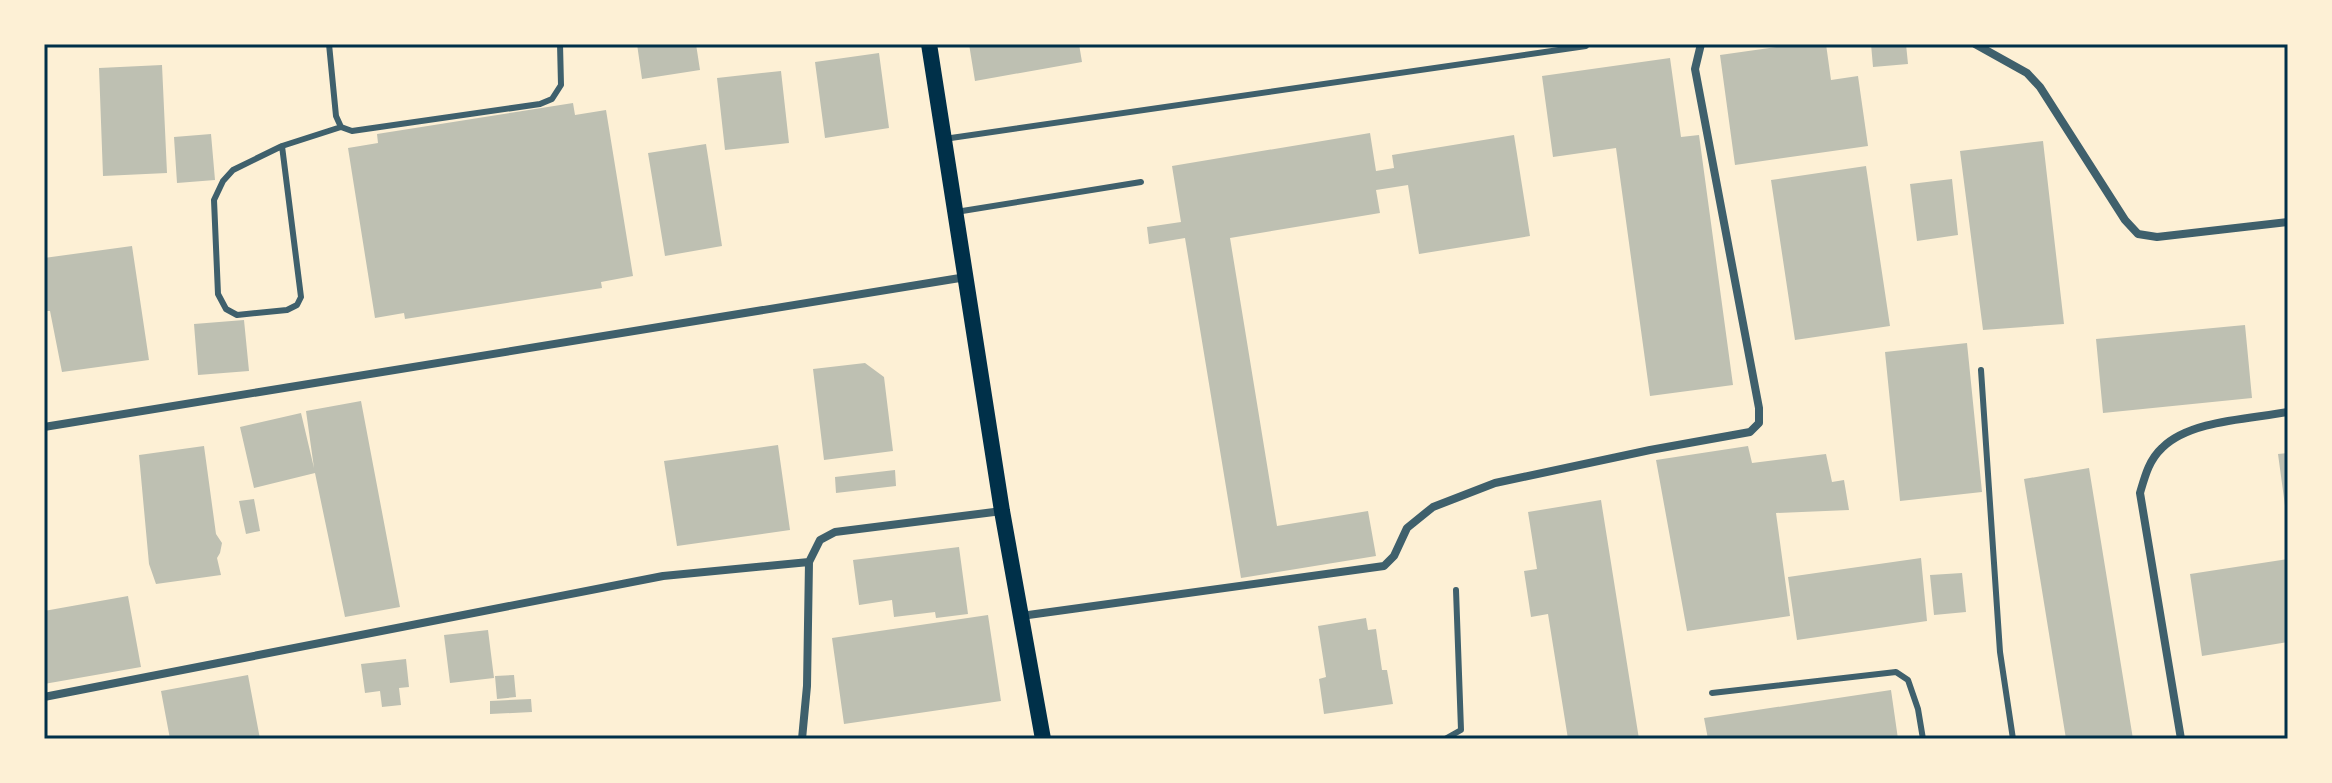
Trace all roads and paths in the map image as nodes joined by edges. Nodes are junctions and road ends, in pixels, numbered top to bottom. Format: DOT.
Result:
graph roads {
  1 [pos="329,44"];
  2 [pos="560,44"];
  3 [pos="929,44"];
  4 [pos="1701,44"];
  5 [pos="1975,44"];
  6 [pos="1586,46"];
  7 [pos="341,127"];
  8 [pos="944,139"];
  9 [pos="282,146"];
  10 [pos="1141,182"];
  11 [pos="956,212"];
  12 [pos="2288,222"];
  13 [pos="966,277"];
  14 [pos="1981,370"];
  15 [pos="2288,412"];
  16 [pos="44,427"];
  17 [pos="1002,511"];
  18 [pos="809,562"];
  19 [pos="1456,590"];
  20 [pos="1020,616"];
  21 [pos="1712,693"];
  22 [pos="44,697"];
  23 [pos="802,739"];
  24 [pos="1043,739"];
  25 [pos="1445,739"];
  26 [pos="1923,739"];
  27 [pos="2013,739"];
  28 [pos="2181,739"];
  1 -- 7 [label="lane"];
  2 -- 7 [label="lane"];
  3 -- 8 [label="main road"];
  4 -- 20 [label="street"];
  5 -- 12 [label="street"];
  6 -- 8 [label="lane"];
  7 -- 9 [label="lane"];
  8 -- 11 [label="main road"];
  9 -- 9 [label="lane"];
  10 -- 11 [label="lane"];
  11 -- 13 [label="main road"];
  13 -- 16 [label="street"];
  13 -- 17 [label="main road"];
  14 -- 27 [label="lane"];
  15 -- 28 [label="street"];
  17 -- 18 [label="street"];
  17 -- 20 [label="main road"];
  18 -- 22 [label="street"];
  18 -- 23 [label="street"];
  19 -- 25 [label="lane"];
  20 -- 24 [label="main road"];
  21 -- 26 [label="lane"];
}
